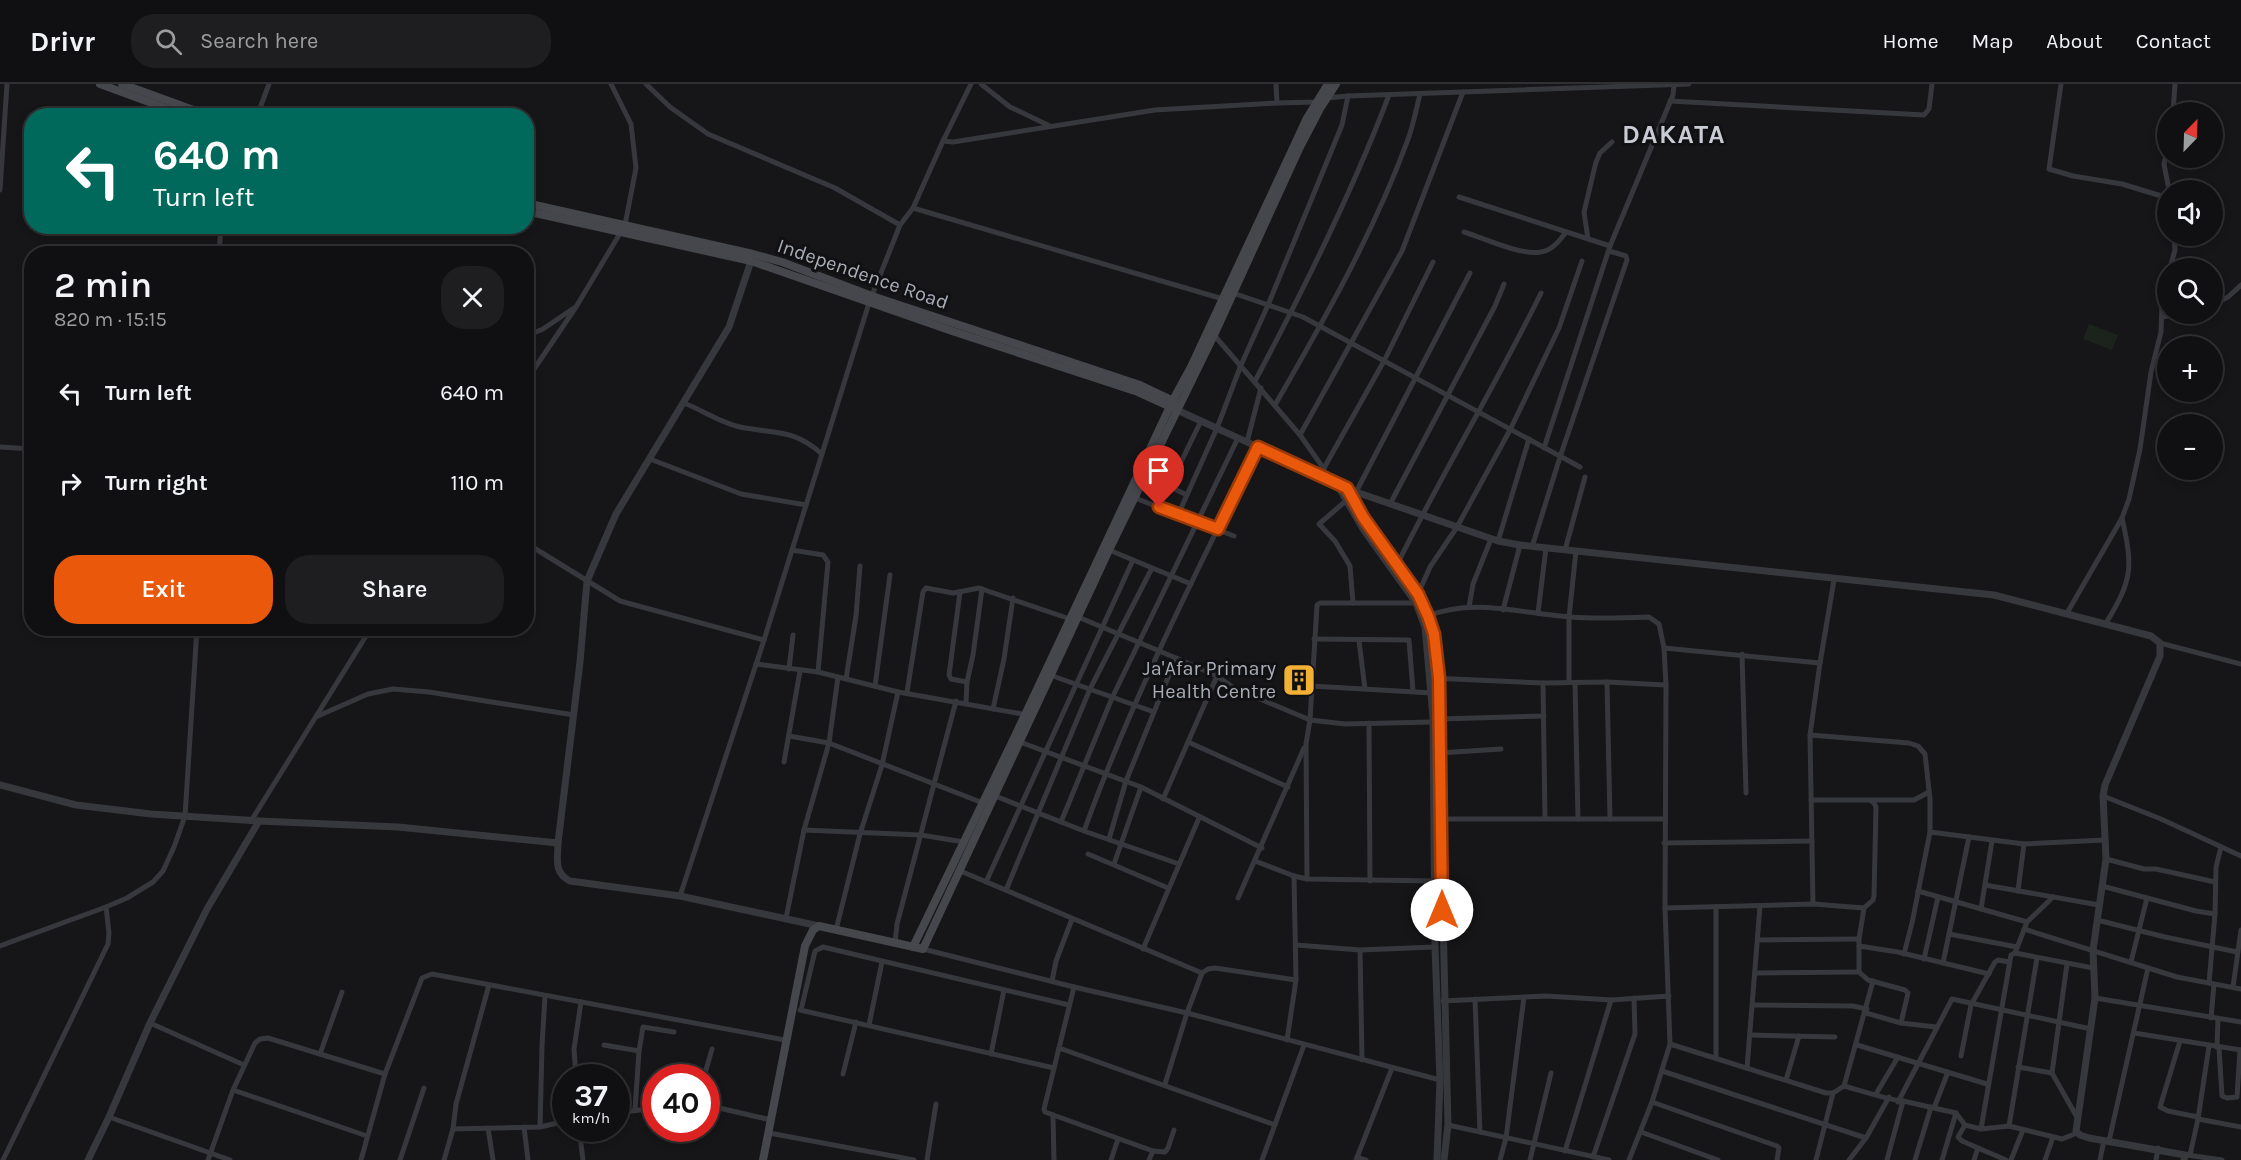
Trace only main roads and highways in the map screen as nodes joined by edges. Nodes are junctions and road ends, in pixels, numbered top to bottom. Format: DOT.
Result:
graph roads {
  1 [pos="100,84"];
  2 [pos="122,84"];
  3 [pos="1328,84"];
  4 [pos="1336,84"];
  5 [pos="165,108"];
  6 [pos="188,108"];
  7 [pos="534,205"];
  8 [pos="1267,211"];
  9 [pos="534,212"];
  10 [pos="623,229"];
  11 [pos="1175,405"];
  12 [pos="1074,618"];
  13 [pos="1029,715"];
  14 [pos="914,947"];
  15 [pos="763,1160"];
  1 -- 5 [label="main road"];
  2 -- 6 [label="main road"];
  3 -- 8 [label="main road"];
  4 -- 8 [label="main road"];
  7 -- 10 [label="main road, Independence Road"];
  8 -- 11 [label="main road"];
  8 -- 11 [label="main road"];
  9 -- 10 [label="main road, Independence Road"];
  10 -- 11 [label="main road, Independence Road"];
  11 -- 12 [label="main road"];
  11 -- 12 [label="main road"];
  12 -- 13 [label="main road"];
  12 -- 13 [label="main road"];
  13 -- 14 [label="main road"];
  13 -- 14 [label="main road"];
  14 -- 15 [label="main road"];
}
